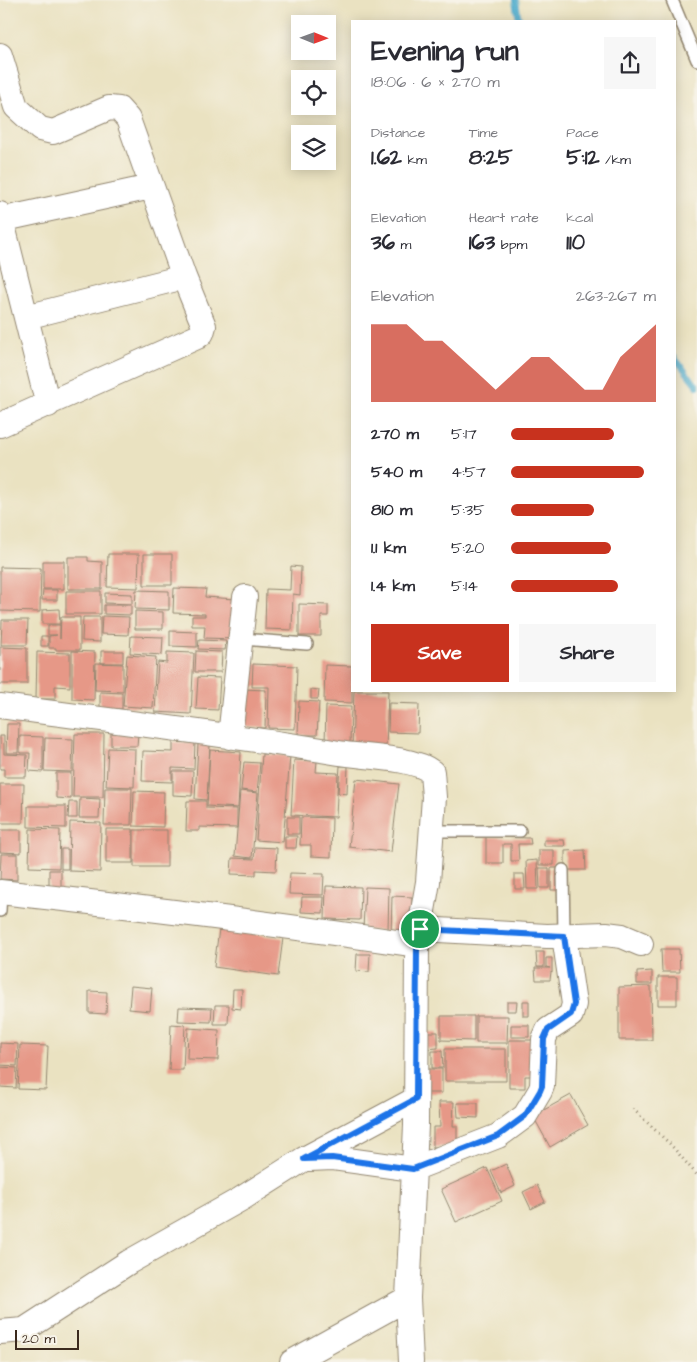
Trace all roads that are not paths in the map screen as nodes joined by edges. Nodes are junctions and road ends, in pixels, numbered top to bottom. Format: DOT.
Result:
graph roads {
  1 [pos="672,0"];
  2 [pos="0,55"];
  3 [pos="697,60"];
  4 [pos="151,186"];
  5 [pos="0,218"];
  6 [pos="184,277"];
  7 [pos="26,317"];
  8 [pos="48,405"];
  9 [pos="0,425"];
  10 [pos="245,597"];
  11 [pos="240,639"];
  12 [pos="307,644"];
  13 [pos="0,706"];
  14 [pos="230,736"];
  15 [pos="431,831"];
  16 [pos="520,832"];
  17 [pos="563,870"];
  18 [pos="0,898"];
  19 [pos="564,936"];
  20 [pos="419,937"];
  21 [pos="641,944"];
  22 [pos="416,1099"];
  23 [pos="304,1159"];
  24 [pos="413,1169"];
  25 [pos="408,1298"];
  26 [pos="2,1334"];
  27 [pos="292,1362"];
  28 [pos="411,1362"];
  1 -- 3 [label="lane"];
  2 -- 4 [label="street"];
  4 -- 5 [label="street"];
  4 -- 6 [label="street"];
  5 -- 7 [label="street"];
  6 -- 7 [label="street"];
  6 -- 8 [label="street"];
  7 -- 8 [label="street"];
  8 -- 9 [label="street"];
  10 -- 11 [label="street"];
  11 -- 12 [label="lane"];
  11 -- 14 [label="street"];
  13 -- 14 [label="street"];
  14 -- 15 [label="street"];
  15 -- 16 [label="lane"];
  15 -- 20 [label="street"];
  17 -- 19 [label="lane"];
  18 -- 20 [label="street"];
  19 -- 20 [label="street"];
  19 -- 21 [label="street"];
  19 -- 24 [label="street"];
  20 -- 22 [label="street"];
  22 -- 23 [label="street"];
  22 -- 24 [label="street"];
  23 -- 24 [label="street"];
  23 -- 26 [label="street"];
  24 -- 25 [label="street"];
  25 -- 27 [label="street"];
  25 -- 28 [label="street"];
}
